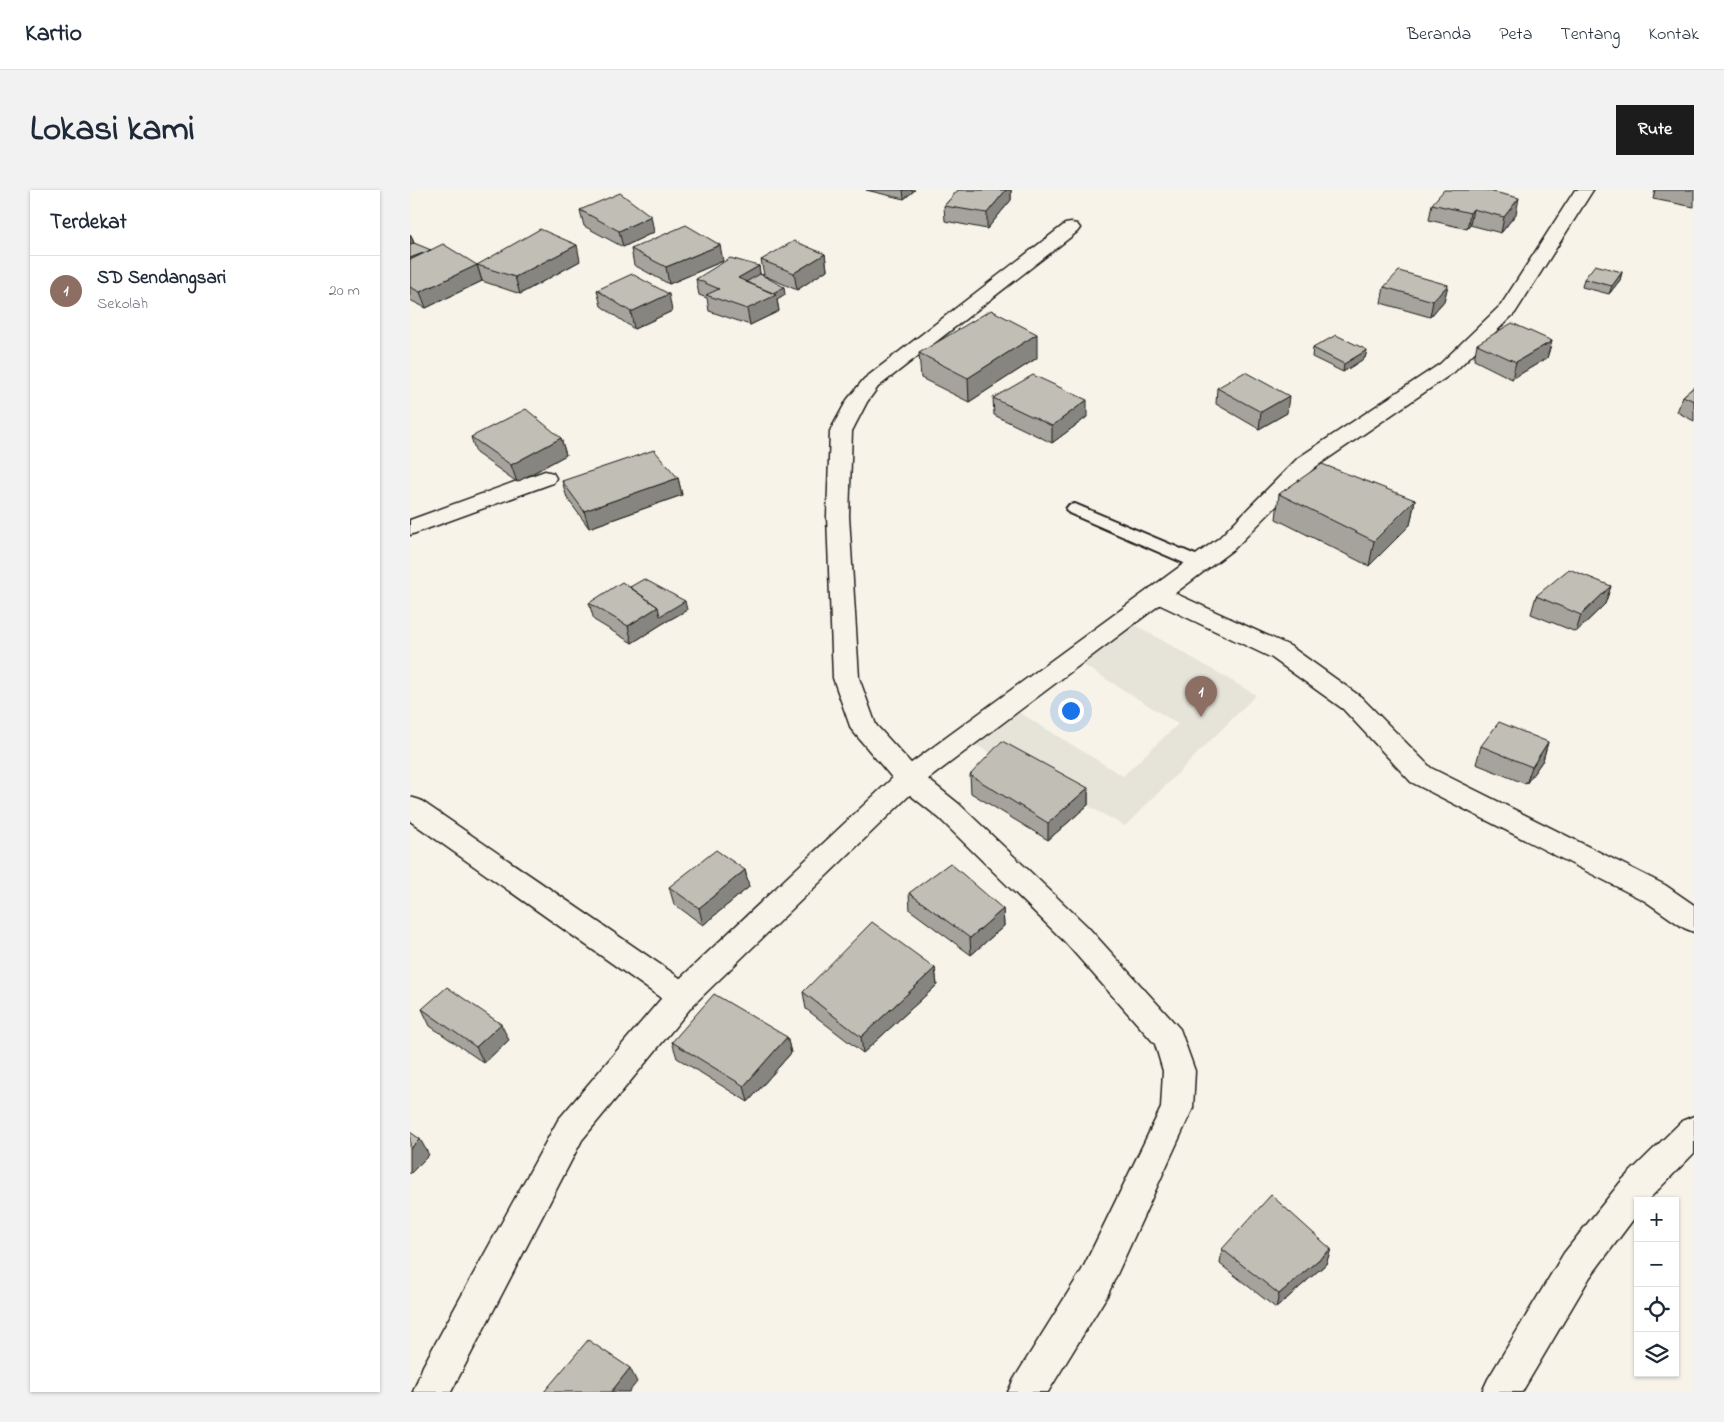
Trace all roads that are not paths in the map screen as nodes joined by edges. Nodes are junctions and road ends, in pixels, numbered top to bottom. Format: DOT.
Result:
graph roads {
  1 [pos="1584,190"];
  2 [pos="1071,228"];
  3 [pos="545,478"];
  4 [pos="1075,509"];
  5 [pos="410,528"];
  6 [pos="1199,563"];
  7 [pos="1159,594"];
  8 [pos="910,779"];
  9 [pos="410,807"];
  10 [pos="1694,920"];
  11 [pos="682,996"];
  12 [pos="1694,1131"];
  13 [pos="432,1392"];
  14 [pos="1027,1392"];
  15 [pos="1501,1392"];
  1 -- 6 [label="street"];
  2 -- 8 [label="street"];
  3 -- 5 [label="street"];
  4 -- 6 [label="lane"];
  6 -- 7 [label="street"];
  7 -- 8 [label="street"];
  7 -- 10 [label="street"];
  8 -- 11 [label="street"];
  8 -- 14 [label="street"];
  9 -- 11 [label="street"];
  11 -- 13 [label="street"];
  12 -- 15 [label="street"];
}
